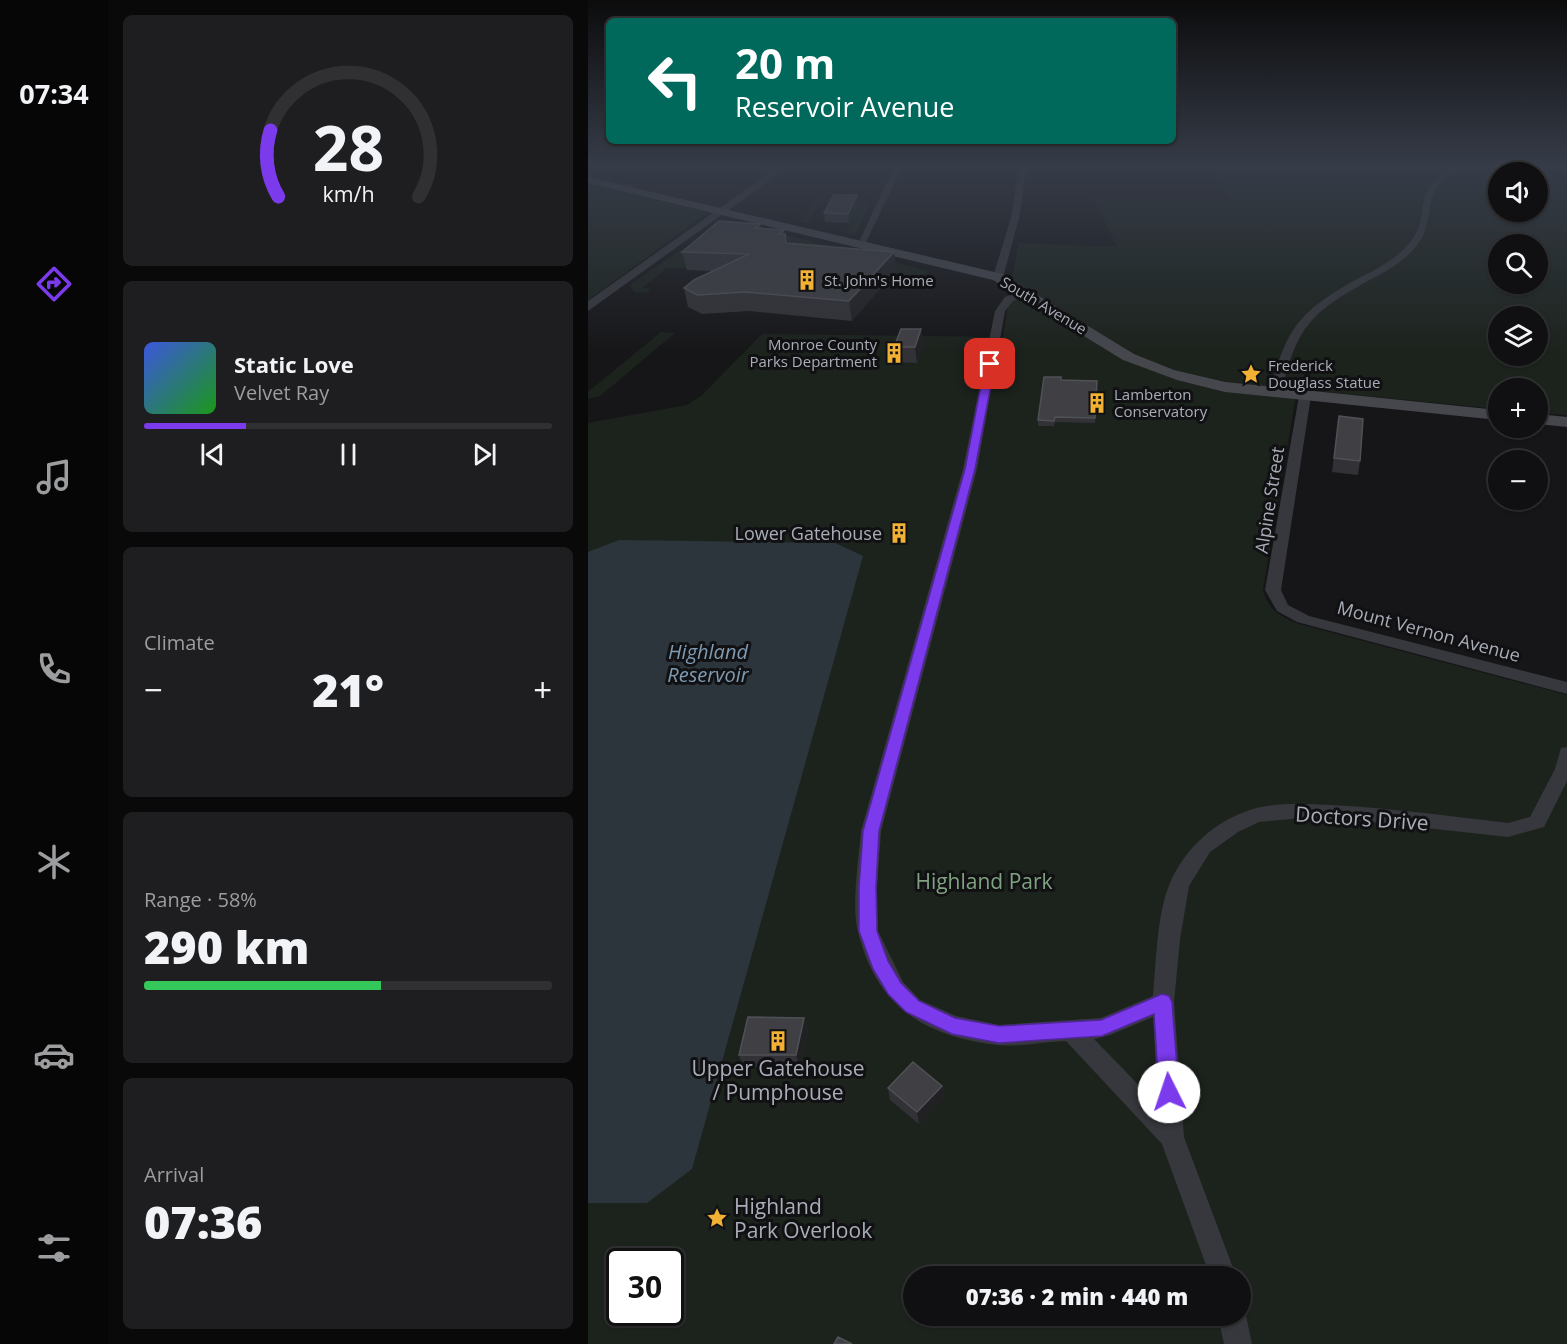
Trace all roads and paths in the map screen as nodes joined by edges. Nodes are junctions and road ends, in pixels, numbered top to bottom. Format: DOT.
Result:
graph roads {
  1 [pos="700,228"];
  2 [pos="793,228"];
  3 [pos="868,228"];
  4 [pos="1012,228"];
  5 [pos="1423,228"];
  6 [pos="860,244"];
  7 [pos="998,277"];
  8 [pos="1028,292"];
  9 [pos="588,307"];
  10 [pos="1275,393"];
  11 [pos="1305,396"];
  12 [pos="1488,414"];
  13 [pos="1548,420"];
  14 [pos="1567,422"];
  15 [pos="1282,608"];
  16 [pos="1567,688"];
  17 [pos="1567,753"];
  18 [pos="1162,1002"];
  19 [pos="1070,1029"];
  20 [pos="1172,1137"];
  21 [pos="1219,1266"];
  22 [pos="1234,1326"];
  23 [pos="1238,1344"];
  1 -- 9 [label="street"];
  2 -- 6 [label="main road, South Avenue"];
  3 -- 6 [label="street"];
  4 -- 7 [label="street"];
  5 -- 10 [label="street"];
  6 -- 7 [label="main road, South Avenue"];
  7 -- 8 [label="main road, South Avenue"];
  8 -- 10 [label="main road, South Avenue"];
  8 -- 19 [label="street"];
  10 -- 11 [label="main road, South Avenue"];
  11 -- 12 [label="main road, South Avenue"];
  11 -- 15 [label="street, Alpine Street"];
  13 -- 14 [label="main road"];
  15 -- 16 [label="street, Mount Vernon Avenue"];
  17 -- 18 [label="street, Doctors Drive"];
  18 -- 19 [label="street"];
  18 -- 20 [label="street, Doctors Drive"];
  19 -- 20 [label="street"];
  20 -- 21 [label="street"];
  22 -- 23 [label="street"];
}
